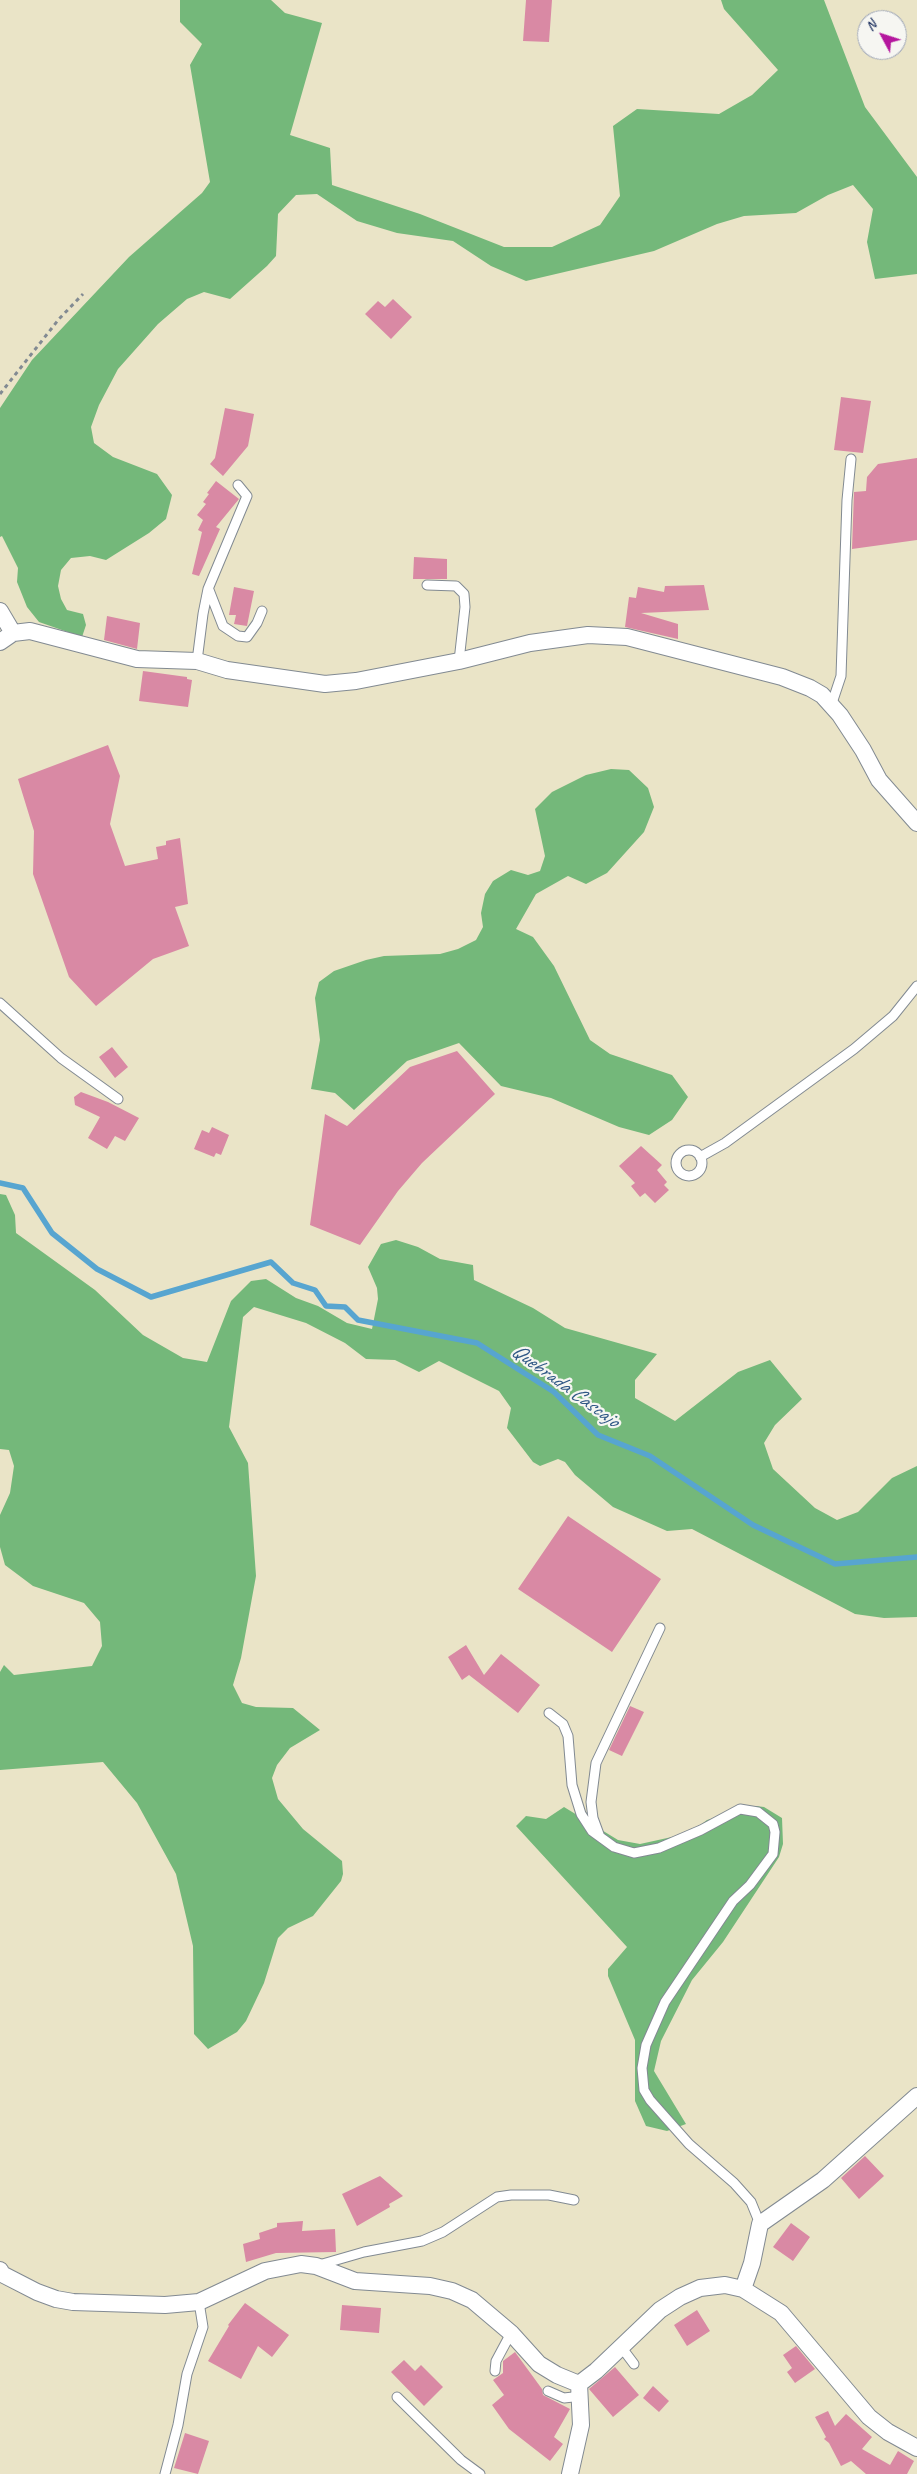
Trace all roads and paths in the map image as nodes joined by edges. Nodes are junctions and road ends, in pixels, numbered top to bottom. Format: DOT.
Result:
graph roads {
  1 [pos="83,294"];
  2 [pos="0,394"];
  3 [pos="851,459"];
  4 [pos="238,485"];
  5 [pos="426,585"];
  6 [pos="208,590"];
  7 [pos="262,611"];
  8 [pos="1,616"];
  9 [pos="6,638"];
  10 [pos="197,661"];
  11 [pos="459,661"];
  12 [pos="831,706"];
  13 [pos="917,822"];
  14 [pos="917,986"];
  15 [pos="0,1003"];
  16 [pos="118,1099"];
  17 [pos="700,1157"];
  18 [pos="660,1628"];
  19 [pos="549,1713"];
  20 [pos="600,1837"];
  21 [pos="917,2096"];
  22 [pos="574,2200"];
  23 [pos="760,2224"];
  24 [pos="316,2266"];
  25 [pos="1,2274"];
  26 [pos="743,2288"];
  27 [pos="199,2302"];
  28 [pos="511,2333"];
  29 [pos="622,2348"];
  30 [pos="634,2364"];
  31 [pos="495,2371"];
  32 [pos="580,2388"];
  33 [pos="548,2390"];
  34 [pos="397,2397"];
  35 [pos="917,2448"];
  36 [pos="165,2474"];
  37 [pos="480,2474"];
  38 [pos="570,2474"];
  1 -- 2 [label="path"];
  3 -- 12 [label="lane"];
  4 -- 6 [label="lane"];
  5 -- 11 [label="lane"];
  6 -- 7 [label="lane"];
  6 -- 10 [label="lane"];
  8 -- 9 [label="street"];
  9 -- 10 [label="street"];
  10 -- 11 [label="street"];
  11 -- 12 [label="street"];
  12 -- 13 [label="street"];
  14 -- 17 [label="lane"];
  15 -- 16 [label="lane"];
  18 -- 20 [label="lane"];
  19 -- 20 [label="lane"];
  20 -- 23 [label="lane"];
  21 -- 23 [label="street"];
  22 -- 24 [label="lane"];
  23 -- 26 [label="street"];
  24 -- 27 [label="street"];
  24 -- 28 [label="street"];
  25 -- 27 [label="street"];
  26 -- 29 [label="street"];
  26 -- 35 [label="street"];
  27 -- 36 [label="lane"];
  28 -- 31 [label="lane"];
  28 -- 32 [label="street"];
  29 -- 30 [label="lane"];
  29 -- 32 [label="street"];
  32 -- 33 [label="lane"];
  32 -- 38 [label="street"];
  34 -- 37 [label="lane"];
}
